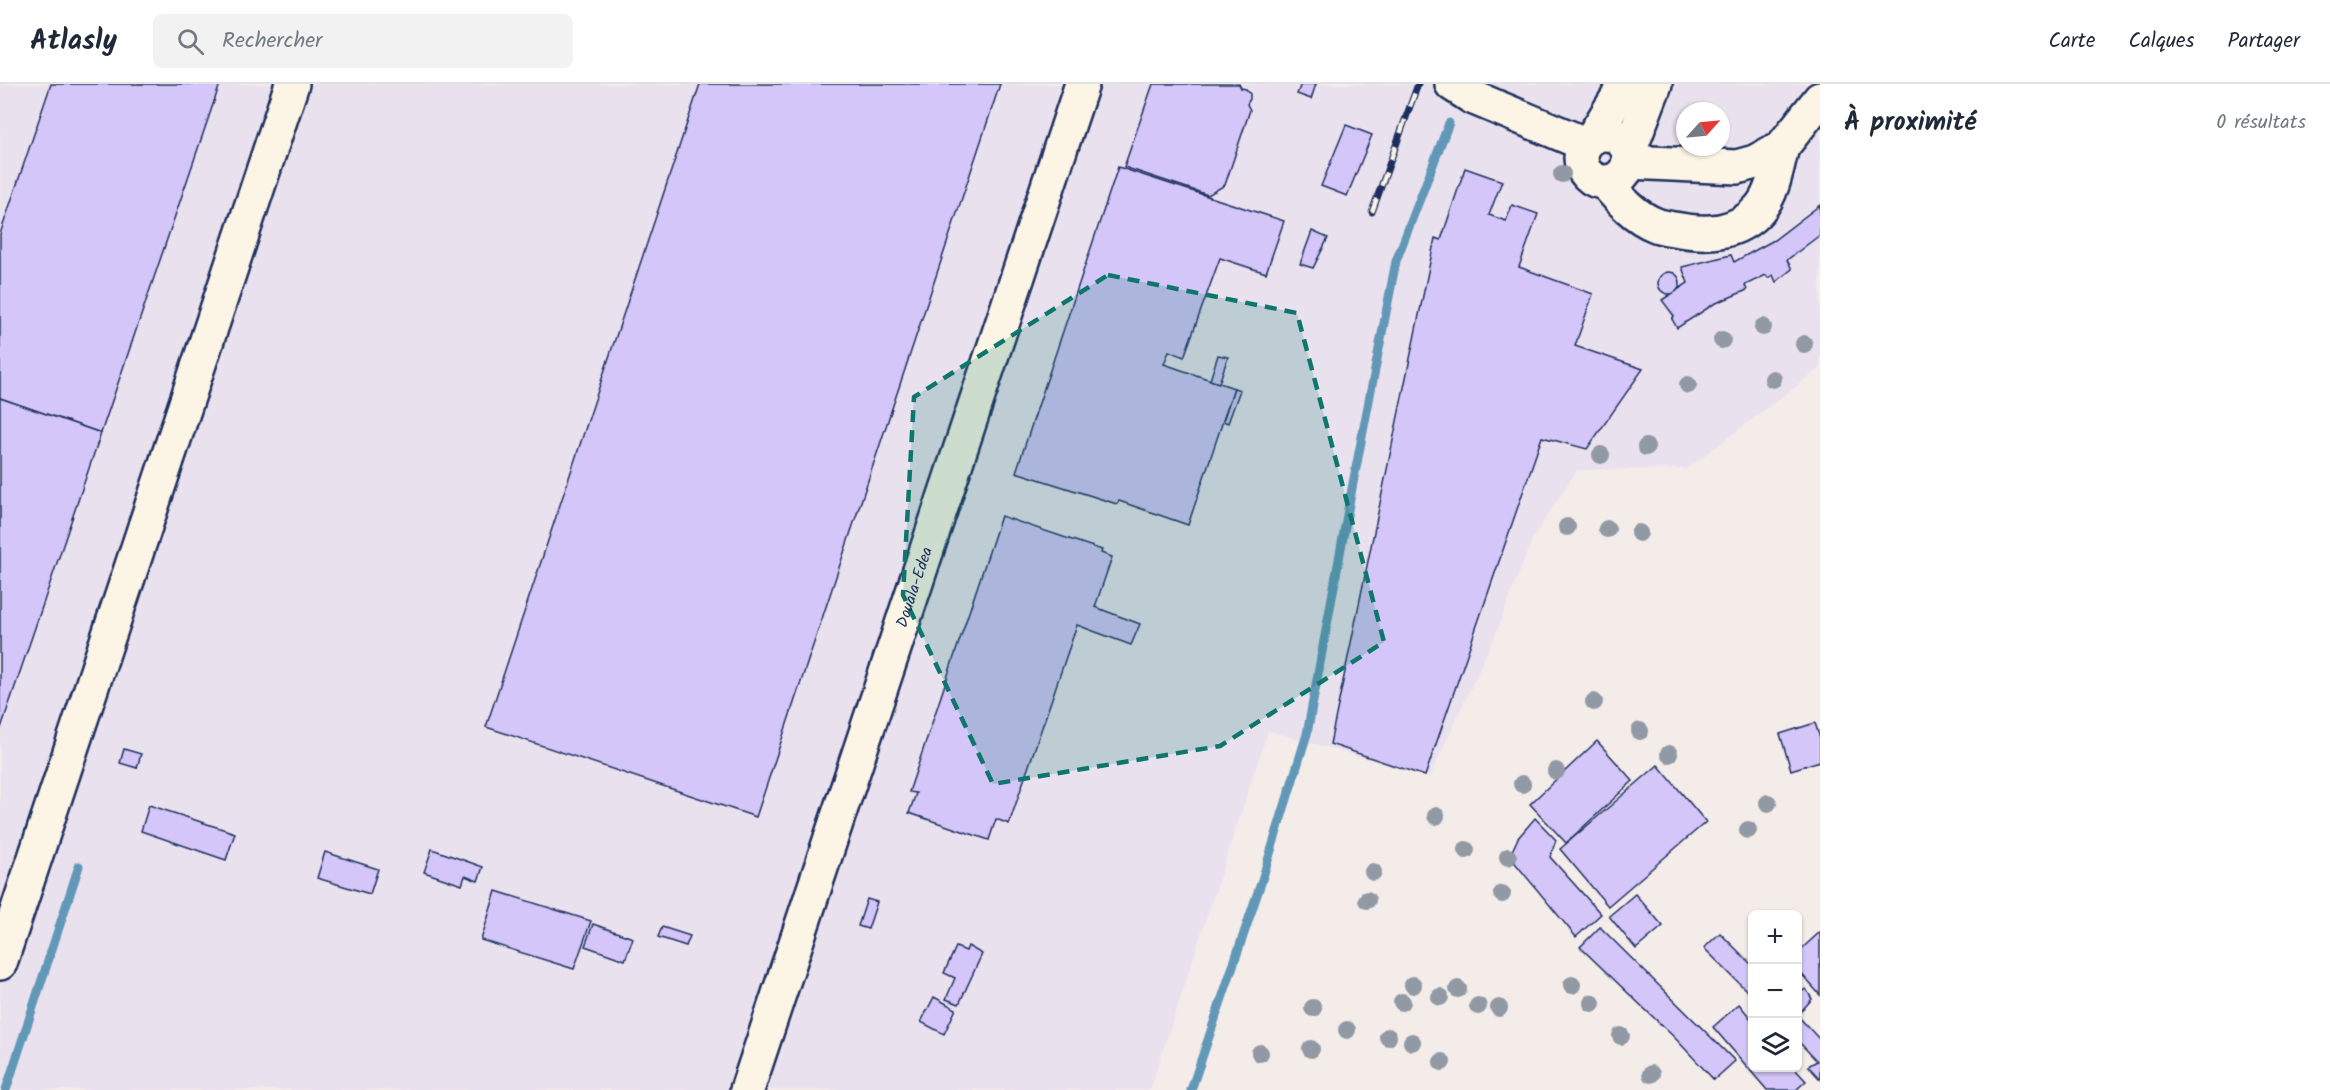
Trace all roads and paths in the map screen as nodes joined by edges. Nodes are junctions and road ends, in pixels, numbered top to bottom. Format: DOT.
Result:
graph roads {
  1 [pos="292,84"];
  2 [pos="1082,84"];
  3 [pos="1452,84"];
  4 [pos="1626,84"];
  5 [pos="1655,84"];
  6 [pos="1820,99"];
  7 [pos="1589,140"];
  8 [pos="1782,147"];
  9 [pos="1621,166"];
  10 [pos="0,963"];
  11 [pos="747,1090"];
  1 -- 10 [label="main road"];
  2 -- 11 [label="main road, Douala-Edea"];
  3 -- 7 [label="main road"];
  4 -- 7 [label="main road"];
  5 -- 9 [label="main road"];
  6 -- 8 [label="main road"];
  7 -- 9 [label="main road"];
  7 -- 9 [label="main road"];
  8 -- 9 [label="main road"];
  8 -- 9 [label="main road"];
}
